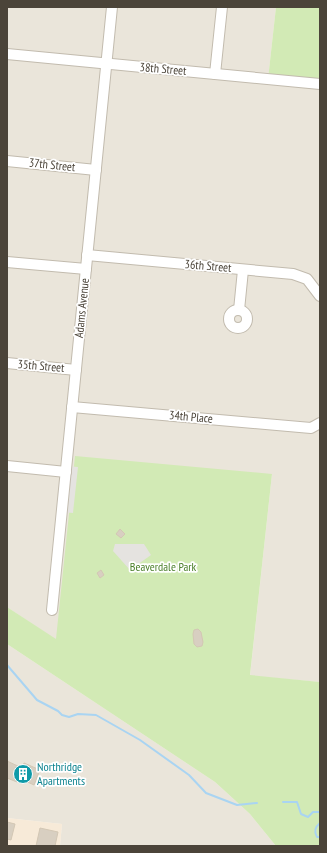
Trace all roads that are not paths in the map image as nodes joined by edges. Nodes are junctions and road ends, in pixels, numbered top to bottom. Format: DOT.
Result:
graph roads {
  1 [pos="112,7"];
  2 [pos="222,7"];
  3 [pos="7,54"];
  4 [pos="107,64"];
  5 [pos="215,74"];
  6 [pos="320,84"];
  7 [pos="7,161"];
  8 [pos="96,170"];
  9 [pos="87,255"];
  10 [pos="7,262"];
  11 [pos="86,269"];
  12 [pos="244,270"];
  13 [pos="320,296"];
  14 [pos="238,310"];
  15 [pos="7,363"];
  16 [pos="76,370"];
  17 [pos="72,407"];
  18 [pos="320,423"];
  19 [pos="7,466"];
  20 [pos="66,472"];
  21 [pos="52,610"];
  1 -- 4 [label="street, Adams Avenue"];
  2 -- 5 [label="street"];
  3 -- 4 [label="street, 38th Street"];
  4 -- 5 [label="street, 38th Street"];
  4 -- 8 [label="street, Adams Avenue"];
  5 -- 6 [label="street, 38th Street"];
  7 -- 8 [label="street, 37th Street"];
  8 -- 9 [label="street, Adams Avenue"];
  9 -- 11 [label="street, Adams Avenue"];
  9 -- 12 [label="street, 36th Street"];
  10 -- 11 [label="street"];
  11 -- 16 [label="street, Adams Avenue"];
  12 -- 13 [label="street, 36th Street"];
  12 -- 14 [label="street"];
  15 -- 16 [label="street, 35th Street"];
  16 -- 17 [label="street, Adams Avenue"];
  17 -- 18 [label="street, 34th Place"];
  17 -- 20 [label="street, Adams Avenue"];
  19 -- 20 [label="street"];
  20 -- 21 [label="street, Adams Avenue"];
}
